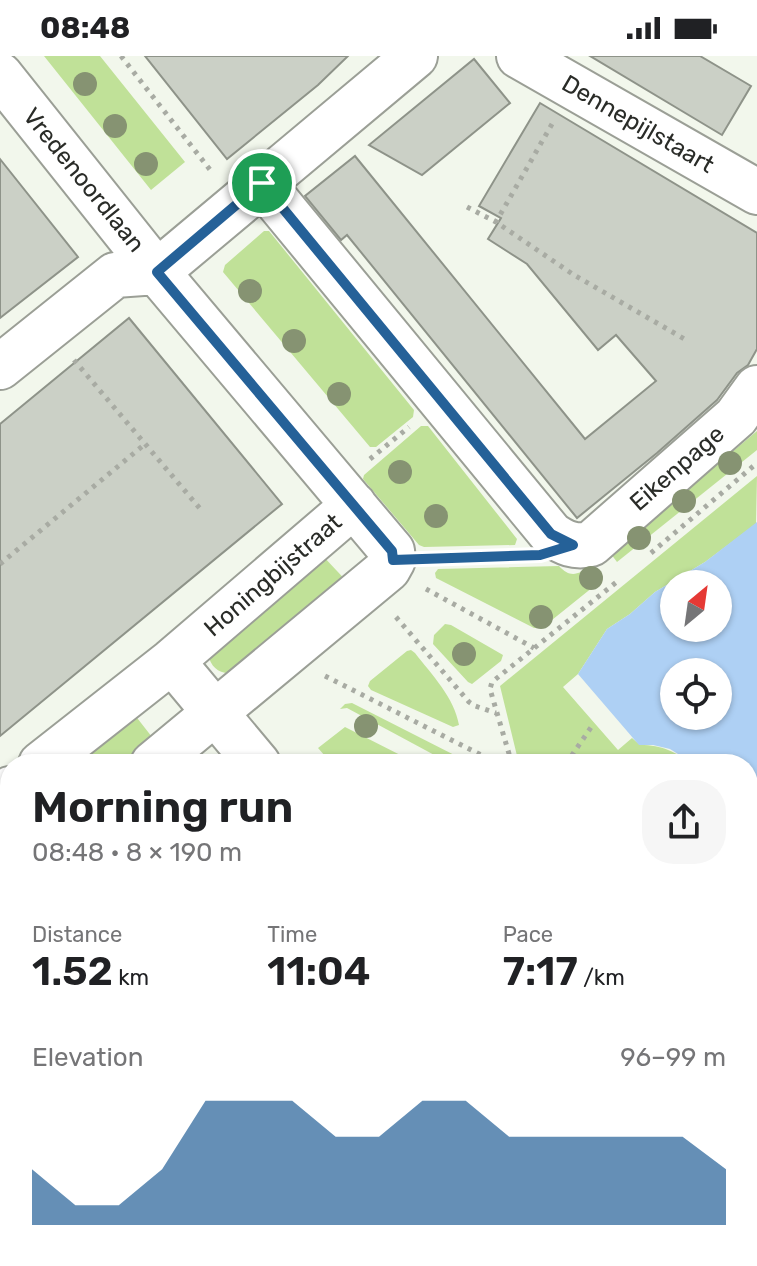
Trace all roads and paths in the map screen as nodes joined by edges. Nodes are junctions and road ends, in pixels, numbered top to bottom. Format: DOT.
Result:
graph roads {
  1 [pos="121,56"];
  2 [pos="415,56"];
  3 [pos="519,56"];
  4 [pos="0,75"];
  5 [pos="558,115"];
  6 [pos="757,192"];
  7 [pos="249,194"];
  8 [pos="467,207"];
  9 [pos="496,222"];
  10 [pos="157,272"];
  11 [pos="48,329"];
  12 [pos="688,341"];
  13 [pos="0,367"];
  14 [pos="757,388"];
  15 [pos="440,401"];
  16 [pos="145,444"];
  17 [pos="757,463"];
  18 [pos="346,496"];
  19 [pos="202,511"];
  20 [pos="582,544"];
  21 [pos="640,562"];
  22 [pos="0,564"];
  23 [pos="383,571"];
  24 [pos="629,571"];
  25 [pos="534,648"];
  26 [pos="284,655"];
  27 [pos="172,661"];
  28 [pos="216,713"];
  29 [pos="497,713"];
  30 [pos="594,723"];
  31 [pos="54,754"];
  32 [pos="165,754"];
  33 [pos="250,754"];
  34 [pos="479,754"];
  35 [pos="509,754"];
  36 [pos="573,754"];
  1 -- 7 [label="path"];
  2 -- 7 [label="street"];
  3 -- 6 [label="street, Dennepijlstaart"];
  4 -- 10 [label="street, Vredenoordlaan"];
  5 -- 9 [label="path"];
  7 -- 10 [label="street"];
  7 -- 15 [label="street"];
  8 -- 9 [label="path"];
  9 -- 12 [label="path"];
  10 -- 11 [label="street"];
  10 -- 18 [label="street, Vredenoordlaan"];
  11 -- 13 [label="street"];
  11 -- 16 [label="path"];
  14 -- 20 [label="street, Eikenpage"];
  15 -- 18 [label="path"];
  15 -- 20 [label="street"];
  16 -- 19 [label="path"];
  16 -- 22 [label="path"];
  17 -- 21 [label="path"];
  18 -- 23 [label="street, Honingbijstraat"];
  18 -- 27 [label="street, Honingbijstraat"];
  20 -- 23 [label="path"];
  23 -- 25 [label="path"];
  23 -- 26 [label="street"];
  23 -- 29 [label="path"];
  24 -- 25 [label="path"];
  25 -- 29 [label="path"];
  26 -- 28 [label="street"];
  26 -- 34 [label="path"];
  27 -- 28 [label="street"];
  27 -- 31 [label="street, Honingbijstraat"];
  28 -- 32 [label="street"];
  28 -- 33 [label="street"];
  29 -- 35 [label="path"];
  30 -- 36 [label="path"];
}
